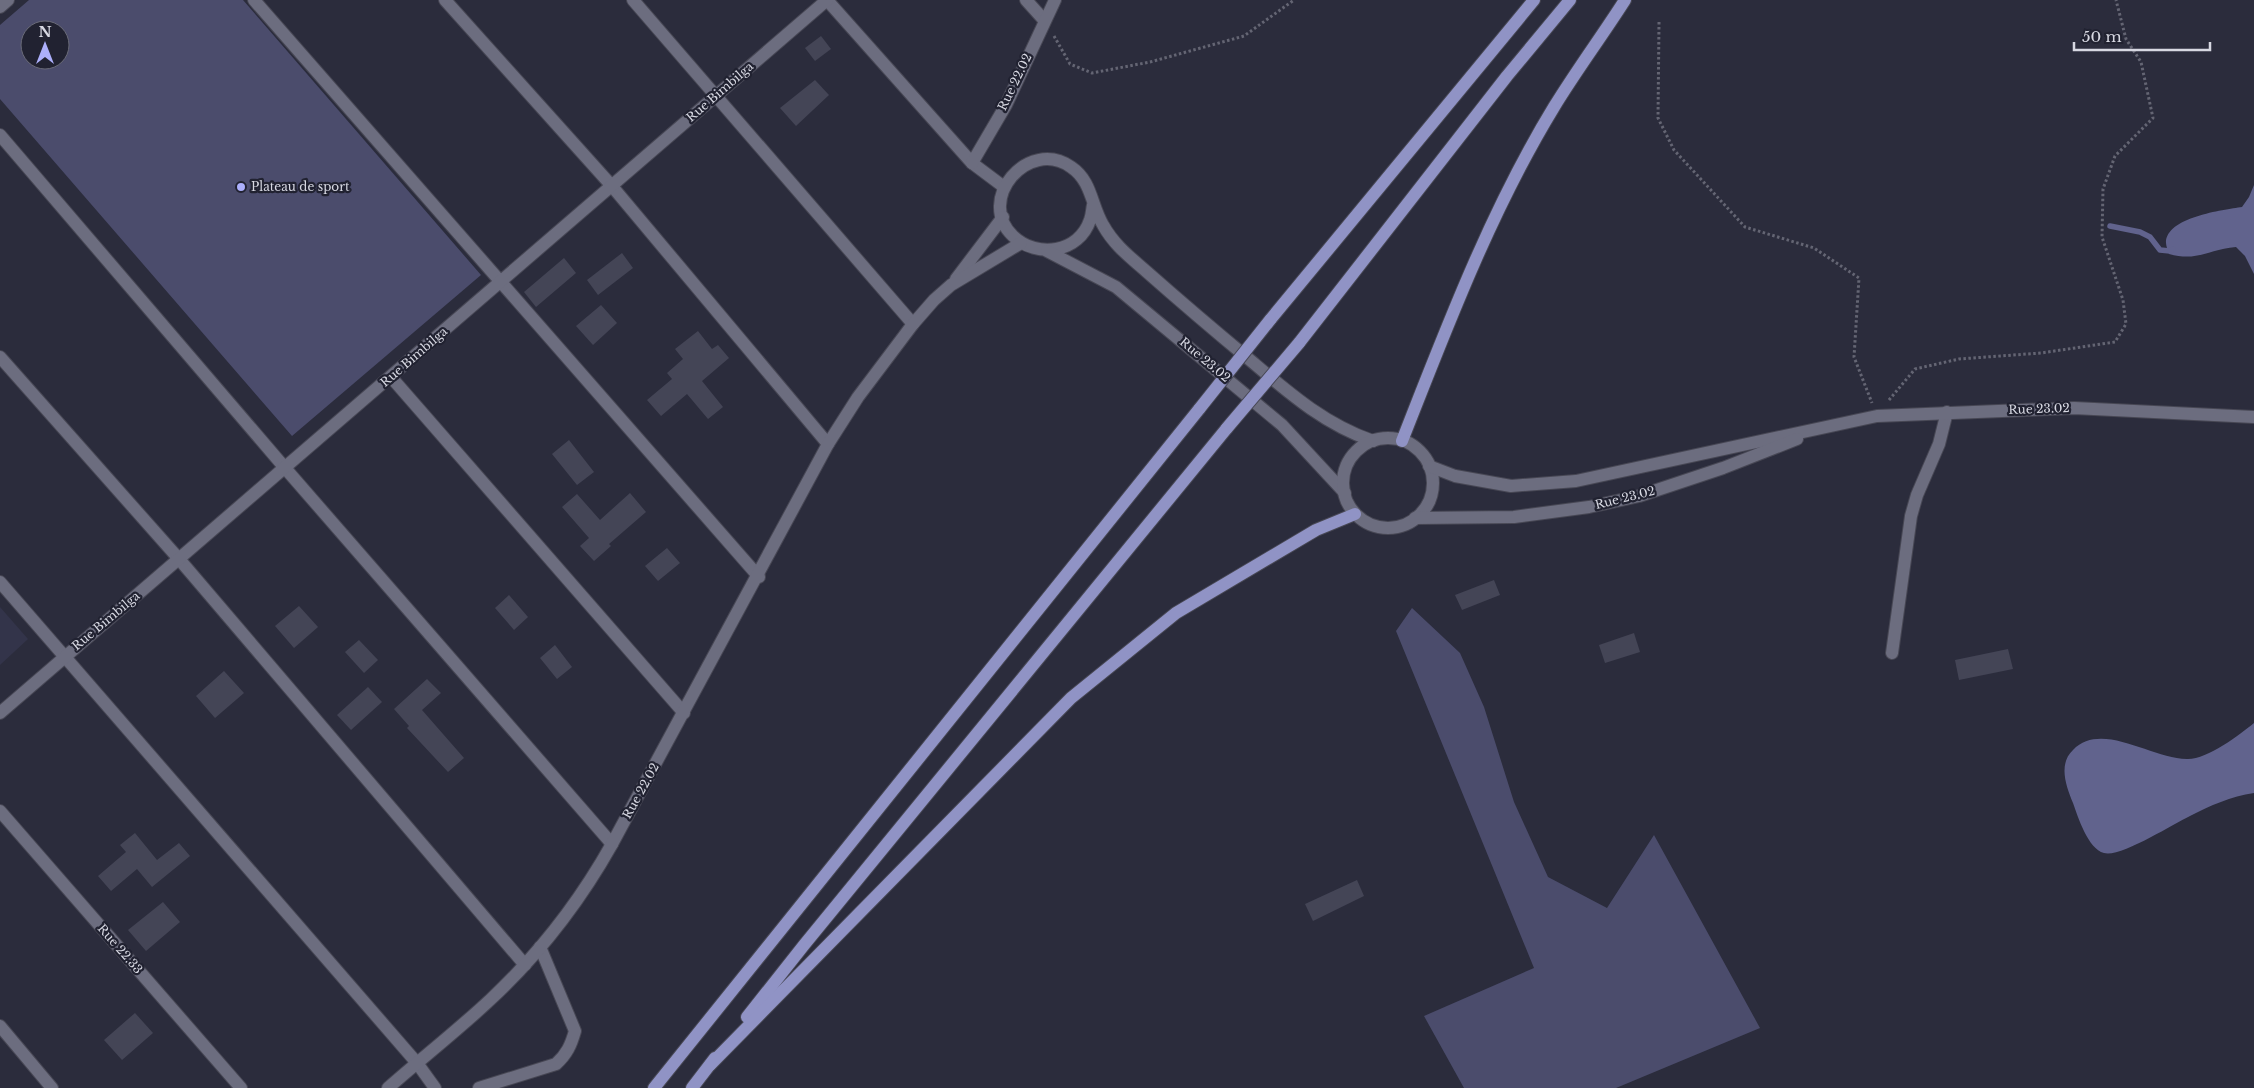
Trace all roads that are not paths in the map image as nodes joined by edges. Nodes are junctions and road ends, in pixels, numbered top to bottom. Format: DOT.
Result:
graph roads {
  1 [pos="8,0"];
  2 [pos="254,0"];
  3 [pos="445,0"];
  4 [pos="633,0"];
  5 [pos="827,0"];
  6 [pos="1026,0"];
  7 [pos="1055,0"];
  8 [pos="1534,0"];
  9 [pos="1570,0"];
  10 [pos="1625,0"];
  11 [pos="0,7"];
  12 [pos="1044,20"];
  13 [pos="715,96"];
  14 [pos="0,135"];
  15 [pos="972,163"];
  16 [pos="611,185"];
  17 [pos="1004,186"];
  18 [pos="1093,205"];
  19 [pos="1002,217"];
  20 [pos="1021,243"];
  21 [pos="1047,251"];
  22 [pos="501,281"];
  23 [pos="951,285"];
  24 [pos="913,324"];
  25 [pos="0,357"];
  26 [pos="391,376"];
  27 [pos="1947,412"];
  28 [pos="2254,417"];
  29 [pos="1825,428"];
  30 [pos="1373,441"];
  31 [pos="1402,441"];
  32 [pos="828,444"];
  33 [pos="1429,466"];
  34 [pos="285,468"];
  35 [pos="1345,493"];
  36 [pos="1355,514"];
  37 [pos="1415,518"];
  38 [pos="179,559"];
  39 [pos="759,577"];
  40 [pos="0,582"];
  41 [pos="1892,652"];
  42 [pos="66,655"];
  43 [pos="0,713"];
  44 [pos="684,713"];
  45 [pos="0,811"];
  46 [pos="612,844"];
  47 [pos="540,947"];
  48 [pos="526,965"];
  49 [pos="0,1026"];
  50 [pos="417,1062"];
  51 [pos="710,1065"];
  52 [pos="52,1088"];
  53 [pos="241,1088"];
  54 [pos="388,1088"];
  55 [pos="435,1088"];
  56 [pos="479,1088"];
  57 [pos="654,1088"];
  58 [pos="692,1088"];
  1 -- 11 [label="street"];
  2 -- 22 [label="street"];
  3 -- 16 [label="street"];
  4 -- 13 [label="street"];
  5 -- 13 [label="street, Rue Bimbilga"];
  5 -- 15 [label="street"];
  6 -- 12 [label="street"];
  7 -- 12 [label="street, Rue 22.02"];
  8 -- 57 [label="main road, bridge"];
  9 -- 51 [label="main road, bridge"];
  10 -- 31 [label="main road"];
  12 -- 15 [label="street, Rue 22.02"];
  13 -- 16 [label="street, Rue Bimbilga"];
  13 -- 24 [label="street"];
  14 -- 34 [label="street"];
  15 -- 17 [label="street"];
  16 -- 22 [label="street, Rue Bimbilga"];
  16 -- 32 [label="street"];
  17 -- 18 [label="street"];
  17 -- 19 [label="street"];
  18 -- 21 [label="street"];
  18 -- 30 [label="street"];
  19 -- 20 [label="street"];
  19 -- 23 [label="street"];
  20 -- 21 [label="street, Rue 23.02"];
  20 -- 23 [label="street"];
  21 -- 35 [label="street, Rue 23.02"];
  22 -- 26 [label="street, Rue Bimbilga"];
  22 -- 39 [label="street"];
  23 -- 24 [label="street"];
  24 -- 32 [label="street"];
  25 -- 38 [label="street"];
  26 -- 34 [label="street, Rue Bimbilga"];
  26 -- 44 [label="street"];
  27 -- 28 [label="street, Rue 23.02"];
  27 -- 29 [label="street, Rue 23.02"];
  27 -- 41 [label="street"];
  29 -- 33 [label="street, Rue 23.02"];
  29 -- 37 [label="street, Rue 23.02"];
  30 -- 31 [label="street"];
  30 -- 35 [label="street, Rue 23.02"];
  31 -- 33 [label="street, Rue 23.02"];
  32 -- 39 [label="street, Rue 22.02"];
  33 -- 37 [label="street"];
  34 -- 38 [label="street, Rue Bimbilga"];
  34 -- 46 [label="street"];
  35 -- 36 [label="street, Rue 23.02"];
  36 -- 37 [label="street, Rue 23.02"];
  36 -- 51 [label="main road"];
  38 -- 42 [label="street, Rue Bimbilga"];
  38 -- 48 [label="street"];
  39 -- 44 [label="street, Rue 22.02"];
  40 -- 42 [label="street"];
  42 -- 43 [label="street, Rue Bimbilga"];
  42 -- 50 [label="street"];
  44 -- 46 [label="street, Rue 22.02"];
  45 -- 53 [label="street, Rue 22.33"];
  46 -- 47 [label="street, Rue 22.02"];
  47 -- 48 [label="street, Rue 22.02"];
  47 -- 56 [label="street"];
  48 -- 50 [label="street, Rue 22.02"];
  49 -- 52 [label="street"];
  50 -- 54 [label="street, Rue 22.02"];
  50 -- 55 [label="street"];
  51 -- 58 [label="main road"];
}
